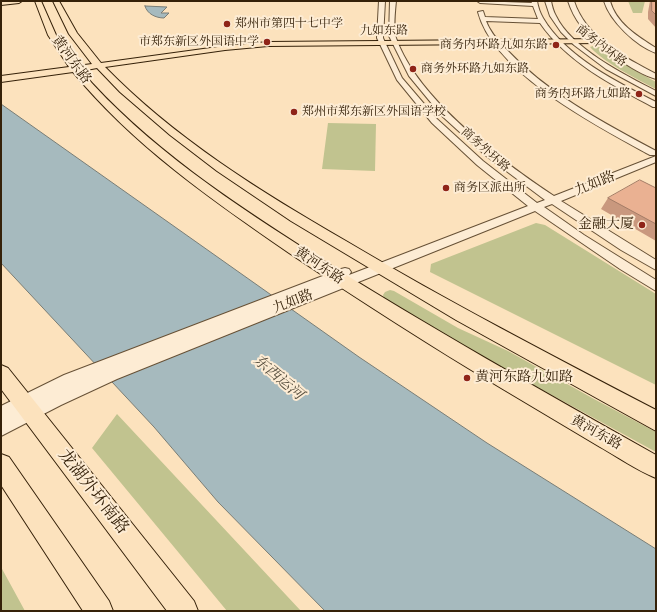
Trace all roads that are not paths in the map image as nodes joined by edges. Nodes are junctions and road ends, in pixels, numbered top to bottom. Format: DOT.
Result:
graph roads {
  1 [pos="19,1"];
  2 [pos="38,1"];
  3 [pos="56,1"];
  4 [pos="382,1"];
  5 [pos="393,1"];
  6 [pos="480,1"];
  7 [pos="548,1"];
  8 [pos="571,1"];
  9 [pos="607,1"];
  10 [pos="612,1"];
  11 [pos="1,3"];
  12 [pos="534,3"];
  13 [pos="483,18"];
  14 [pos="541,21"];
  15 [pos="574,40"];
  16 [pos="600,40"];
  17 [pos="496,41"];
  18 [pos="558,41"];
  19 [pos="382,42"];
  20 [pos="394,42"];
  21 [pos="656,47"];
  22 [pos="656,51"];
  23 [pos="97,64"];
  24 [pos="74,68"];
  25 [pos="656,77"];
  26 [pos="1,78"];
  27 [pos="656,94"];
  28 [pos="656,105"];
  29 [pos="655,155"];
  30 [pos="548,198"];
  31 [pos="533,204"];
  32 [pos="375,265"];
  33 [pos="656,266"];
  34 [pos="340,279"];
  35 [pos="656,286"];
  36 [pos="1,374"];
  37 [pos="27,407"];
  38 [pos="1,414"];
  39 [pos="656,421"];
  40 [pos="1,428"];
  41 [pos="1,465"];
  42 [pos="656,467"];
  43 [pos="100,611"];
  44 [pos="184,611"];
  1 -- 11 [label="main road"];
  2 -- 24 [label="main road, 黄河东路"];
  3 -- 23 [label="main road, 黄河东路"];
  4 -- 19 [label="street, 商务外环路"];
  5 -- 20 [label="street, 商务外环路"];
  6 -- 12 [label="street"];
  6 -- 13 [label="street"];
  7 -- 15 [label="street, 商务内环路"];
  8 -- 16 [label="street, 商务内环路"];
  9 -- 22 [label="street"];
  10 -- 21 [label="street"];
  12 -- 14 [label="street"];
  13 -- 14 [label="street"];
  13 -- 17 [label="street"];
  14 -- 18 [label="street"];
  15 -- 16 [label="main road, 九如东路"];
  15 -- 18 [label="main road, 九如东路"];
  15 -- 27 [label="street, 商务内环路"];
  16 -- 25 [label="street, 商务内环路"];
  17 -- 18 [label="main road, 九如东路"];
  17 -- 20 [label="main road, 九如东路"];
  17 -- 29 [label="street"];
  18 -- 28 [label="street"];
  19 -- 20 [label="main road, 九如东路"];
  19 -- 23 [label="main road, 九如东路"];
  19 -- 31 [label="street, 商务外环路"];
  20 -- 30 [label="street, 商务外环路"];
  23 -- 24 [label="main road, 九如东路"];
  23 -- 32 [label="main road, 黄河东路"];
  24 -- 26 [label="main road, 九如东路"];
  24 -- 34 [label="main road, 黄河东路"];
  29 -- 30 [label="street, 九如路"];
  30 -- 31 [label="street, 九如路"];
  30 -- 33 [label="street, 商务外环路"];
  31 -- 32 [label="street, 九如路"];
  31 -- 35 [label="street, 商务外环路"];
  32 -- 34 [label="street, 九如路"];
  32 -- 39 [label="main road, 黄河东路"];
  34 -- 37 [label="street, 九如路"];
  34 -- 42 [label="main road, 黄河东路"];
  36 -- 37 [label="main road, 龙湖外环南路"];
  37 -- 38 [label="street, 九如路"];
  37 -- 40 [label="street, 九如路"];
  37 -- 44 [label="main road, 龙湖外环南路"];
  41 -- 43 [label="main road"];
}
